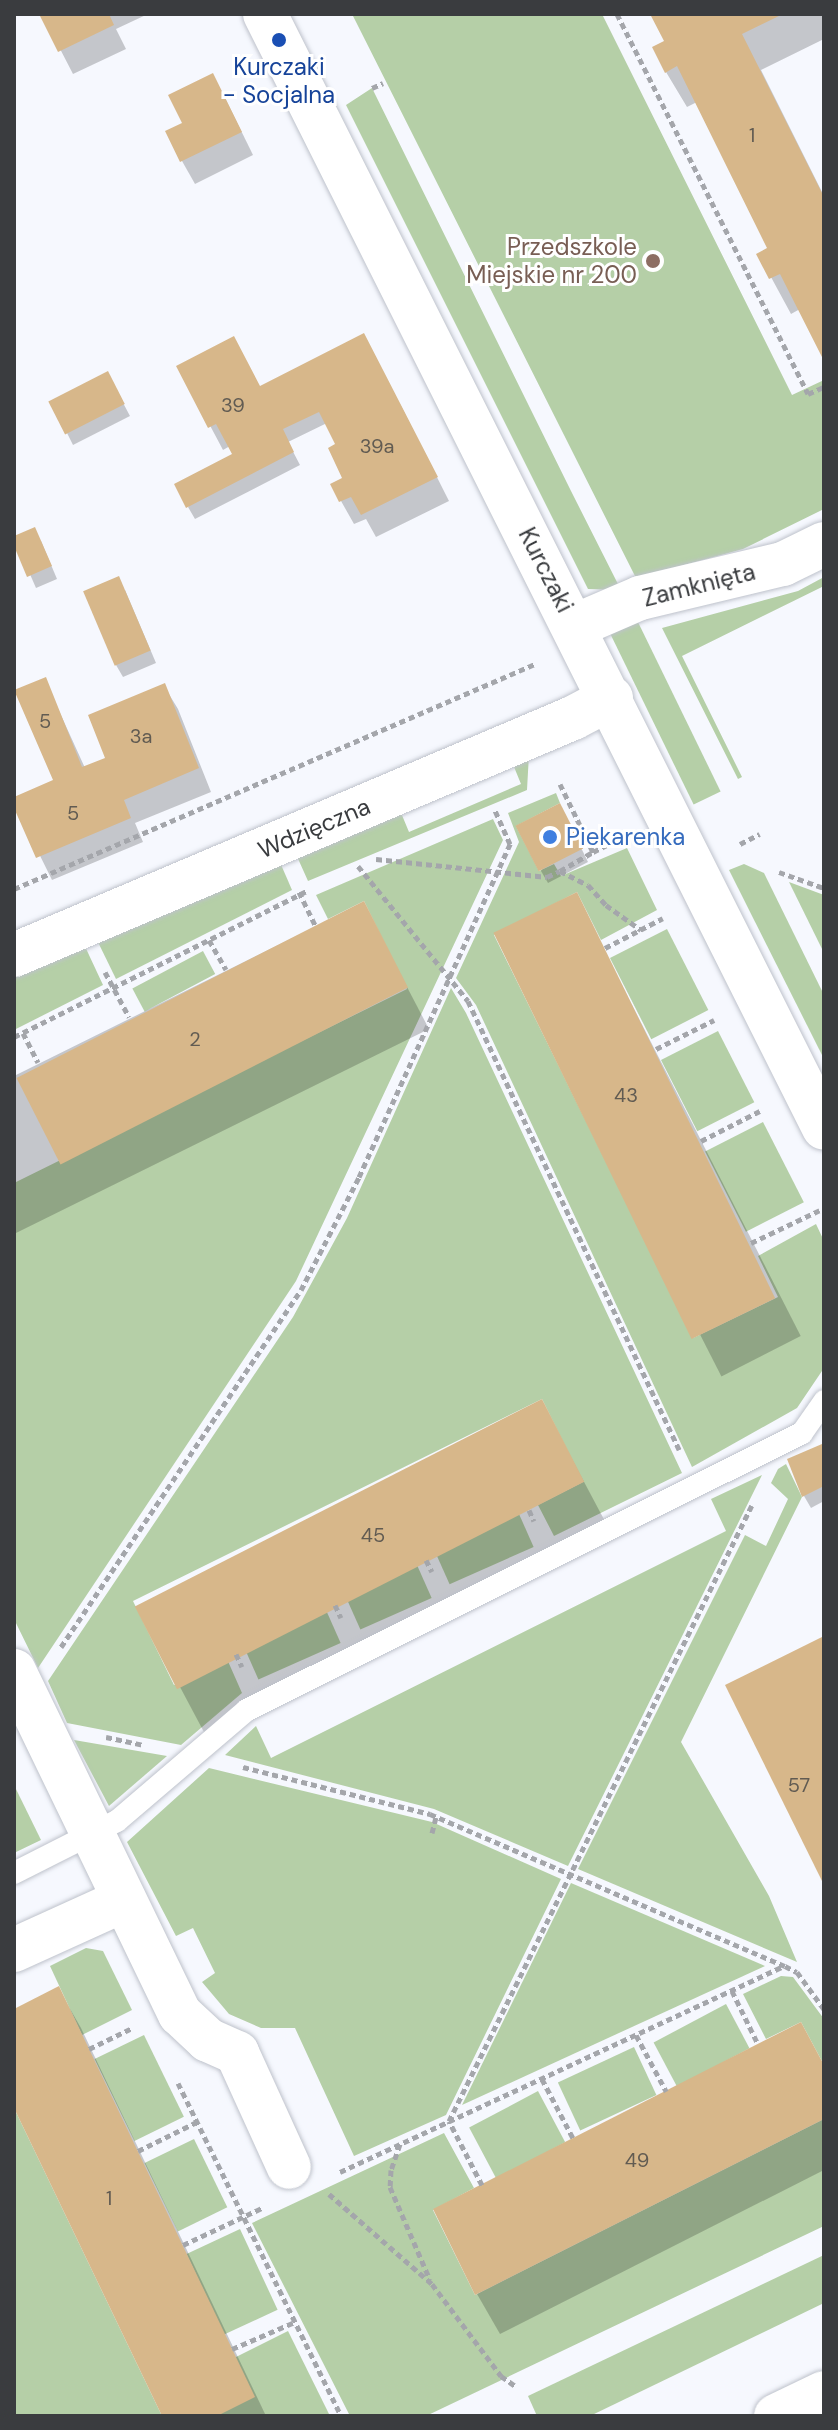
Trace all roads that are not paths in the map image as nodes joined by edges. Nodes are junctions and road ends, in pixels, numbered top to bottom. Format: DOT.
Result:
graph roads {
  1 [pos="265,14"];
  2 [pos="824,544"];
  3 [pos="575,626"];
  4 [pos="611,698"];
  5 [pos="14,955"];
  6 [pos="824,1128"];
  7 [pos="824,1401"];
  8 [pos="23,1690"];
  9 [pos="94,1834"];
  10 [pos="14,1873"];
  11 [pos="124,1900"];
  12 [pos="14,1950"];
  13 [pos="310,2171"];
  1 -- 3 [label="street, Kurczaki"];
  2 -- 3 [label="street, Zamknięta"];
  3 -- 4 [label="street, Kurczaki"];
  4 -- 5 [label="street, Wdzięczna"];
  4 -- 6 [label="street, Kurczaki"];
  7 -- 9 [label="lane"];
  8 -- 9 [label="street"];
  9 -- 10 [label="lane"];
  9 -- 11 [label="street"];
  11 -- 12 [label="street"];
  11 -- 13 [label="street"];
}
